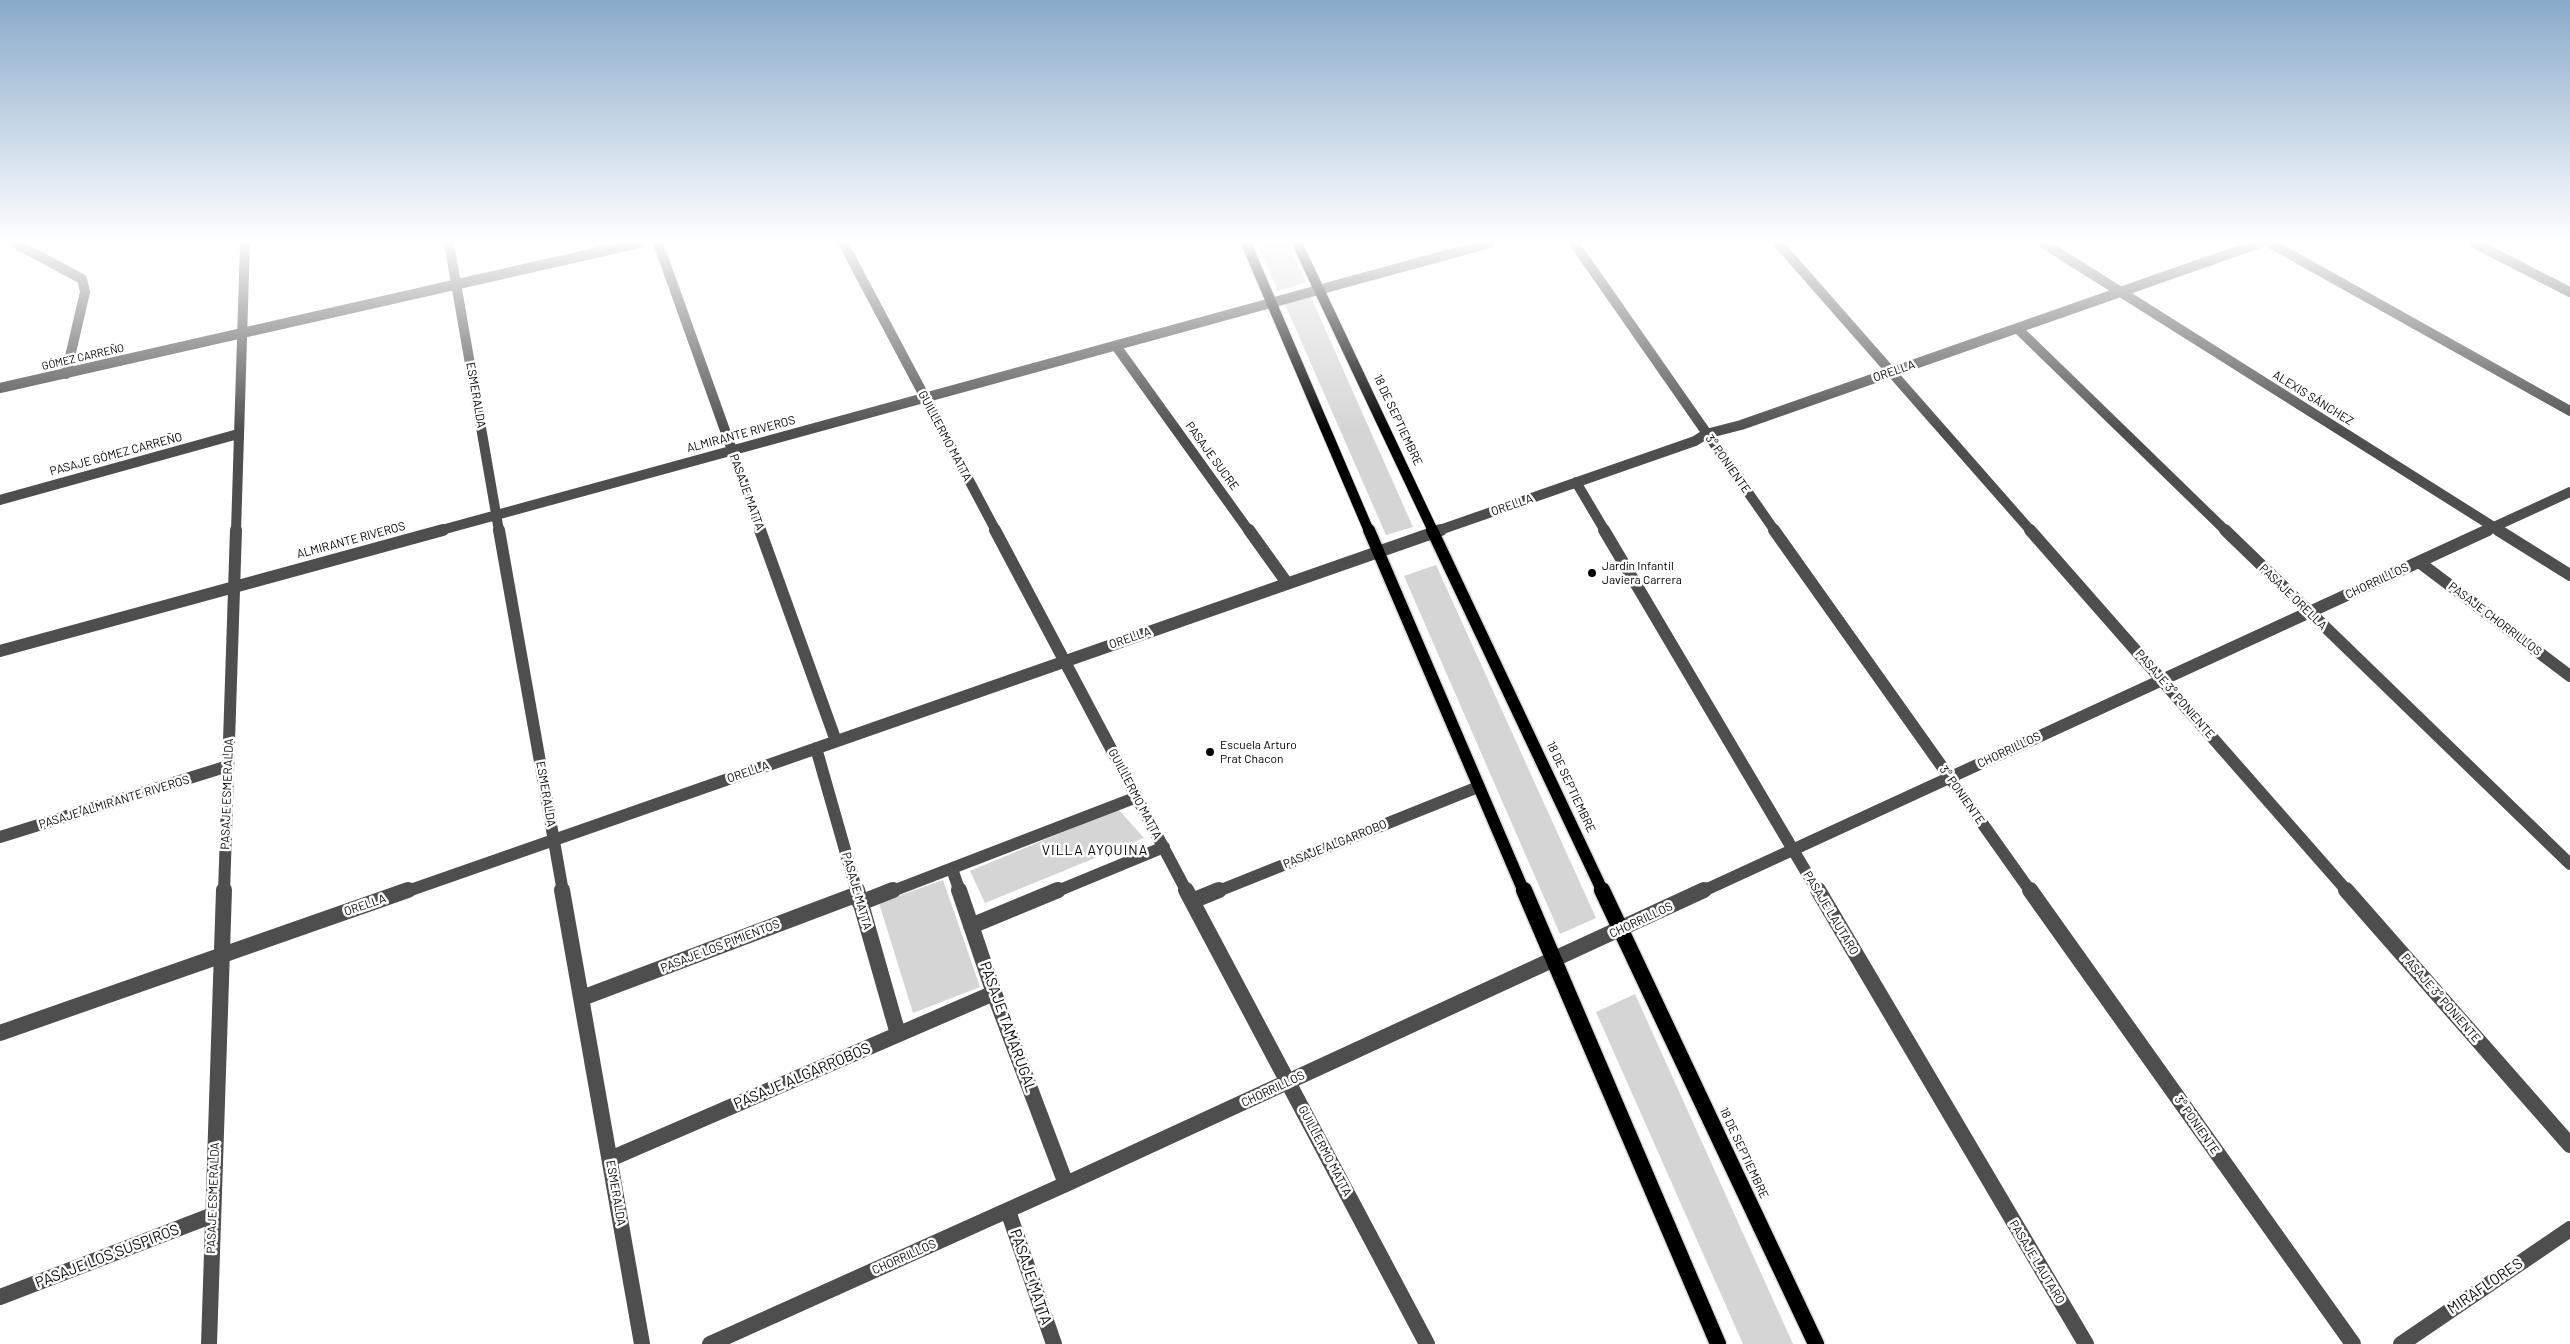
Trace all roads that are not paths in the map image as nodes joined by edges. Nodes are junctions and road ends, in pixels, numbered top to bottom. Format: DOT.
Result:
graph roads {
  1 [pos="82,306"];
  2 [pos="243,306"];
  3 [pos="366,306"];
  4 [pos="460,306"];
  5 [pos="680,306"];
  6 [pos="876,306"];
  7 [pos="1263,306"];
  8 [pos="1274,306"];
  9 [pos="1328,306"];
  10 [pos="1617,306"];
  11 [pos="1832,306"];
  12 [pos="2080,306"];
  13 [pos="2145,306"];
  14 [pos="2382,306"];
  15 [pos="2017,328"];
  16 [pos="242,334"];
  17 [pos="1116,346"];
  18 [pos="1890,372"];
  19 [pos="66,374"];
  20 [pos="0,388"];
  21 [pos="925,398"];
  22 [pos="2570,411"];
  23 [pos="238,434"];
  24 [pos="1706,434"];
  25 [pos="732,451"];
  26 [pos="1576,482"];
  27 [pos="2570,492"];
  28 [pos="0,500"];
  29 [pos="497,515"];
  30 [pos="2494,527"];
  31 [pos="1433,532"];
  32 [pos="1377,552"];
  33 [pos="2419,562"];
  34 [pos="2570,574"];
  35 [pos="1287,583"];
  36 [pos="233,587"];
  37 [pos="2308,612"];
  38 [pos="0,651"];
  39 [pos="1065,661"];
  40 [pos="2570,676"];
  41 [pos="2162,680"];
  42 [pos="836,741"];
  43 [pos="816,748"];
  44 [pos="228,766"];
  45 [pos="1949,777"];
  46 [pos="1478,787"];
  47 [pos="1138,797"];
  48 [pos="0,837"];
  49 [pos="554,840"];
  50 [pos="1164,847"];
  51 [pos="1794,850"];
  52 [pos="2570,864"];
  53 [pos="952,868"];
  54 [pos="859,898"];
  55 [pos="1192,901"];
  56 [pos="971,926"];
  57 [pos="1620,929"];
  58 [pos="221,956"];
  59 [pos="1552,960"];
  60 [pos="994,993"];
  61 [pos="582,998"];
  62 [pos="0,1033"];
  63 [pos="898,1034"];
  64 [pos="1289,1082"];
  65 [pos="2570,1145"];
  66 [pos="610,1159"];
  67 [pos="1066,1184"];
  68 [pos="1008,1210"];
  69 [pos="213,1215"];
  70 [pos="2570,1229"];
  71 [pos="0,1297"];
  72 [pos="209,1344"];
  73 [pos="642,1344"];
  74 [pos="710,1344"];
  75 [pos="1054,1344"];
  76 [pos="1427,1344"];
  77 [pos="1718,1344"];
  78 [pos="1816,1344"];
  79 [pos="2086,1344"];
  80 [pos="2353,1344"];
  81 [pos="2401,1344"];
  1 -- 19 [label="street"];
  2 -- 16 [label="street, PASAJE ESMERALDA"];
  3 -- 16 [label="street, GÓMEZ CARREÑO"];
  4 -- 29 [label="street, ESMERALDA"];
  5 -- 25 [label="street, PASAJE MATTA"];
  6 -- 21 [label="street, GUILLERMO MATTA"];
  7 -- 17 [label="street, ALMIRANTE RIVEROS"];
  8 -- 32 [label="main road"];
  9 -- 31 [label="main road, 18 DE SEPTIEMBRE"];
  10 -- 24 [label="street, 3° PONIENTE"];
  11 -- 18 [label="street, PASAJE 3° PONIENTE"];
  12 -- 15 [label="street, ORELLA"];
  13 -- 30 [label="street, ALEXIS SÁNCHEZ"];
  14 -- 22 [label="street"];
  15 -- 18 [label="street, ORELLA"];
  15 -- 37 [label="street, PASAJE ORELLA"];
  16 -- 19 [label="street, GÓMEZ CARREÑO"];
  16 -- 23 [label="street, PASAJE ESMERALDA"];
  17 -- 21 [label="street, ALMIRANTE RIVEROS"];
  17 -- 35 [label="street, PASAJE SUCRE"];
  18 -- 24 [label="street, ORELLA"];
  18 -- 41 [label="street, PASAJE 3° PONIENTE"];
  19 -- 20 [label="street, GÓMEZ CARREÑO"];
  21 -- 25 [label="street, ALMIRANTE RIVEROS"];
  21 -- 39 [label="street, GUILLERMO MATTA"];
  23 -- 28 [label="street, PASAJE GÓMEZ CARREÑO"];
  23 -- 36 [label="street, PASAJE ESMERALDA"];
  24 -- 26 [label="street, ORELLA"];
  24 -- 45 [label="street, 3° PONIENTE"];
  25 -- 29 [label="street, ALMIRANTE RIVEROS"];
  25 -- 42 [label="street, PASAJE MATTA"];
  26 -- 31 [label="street, ORELLA"];
  26 -- 51 [label="street, PASAJE LAUTARO"];
  27 -- 30 [label="street, CHORRILLOS"];
  29 -- 36 [label="street, ALMIRANTE RIVEROS"];
  29 -- 49 [label="street, ESMERALDA"];
  30 -- 33 [label="street, CHORRILLOS"];
  30 -- 34 [label="street, ALEXIS SÁNCHEZ"];
  31 -- 32 [label="street, ORELLA"];
  31 -- 57 [label="main road, 18 DE SEPTIEMBRE"];
  32 -- 35 [label="street, ORELLA"];
  32 -- 46 [label="main road"];
  33 -- 37 [label="street, CHORRILLOS"];
  33 -- 40 [label="street, PASAJE CHORRILLOS"];
  35 -- 39 [label="street, ORELLA"];
  36 -- 38 [label="street, ALMIRANTE RIVEROS"];
  36 -- 44 [label="street, PASAJE ESMERALDA"];
  37 -- 41 [label="street, CHORRILLOS"];
  37 -- 52 [label="street, PASAJE ORELLA"];
  39 -- 42 [label="street, ORELLA"];
  39 -- 47 [label="street, GUILLERMO MATTA"];
  41 -- 45 [label="street, CHORRILLOS"];
  41 -- 65 [label="street, PASAJE 3° PONIENTE"];
  42 -- 43 [label="street, ORELLA"];
  43 -- 49 [label="street, ORELLA"];
  43 -- 54 [label="street, PASAJE MATTA"];
  44 -- 48 [label="street, PASAJE ALMIRANTE RIVEROS"];
  44 -- 58 [label="street, PASAJE ESMERALDA"];
  45 -- 51 [label="street, CHORRILLOS"];
  45 -- 80 [label="street, 3° PONIENTE"];
  46 -- 55 [label="street, PASAJE ALGARROBO"];
  46 -- 59 [label="main road"];
  47 -- 50 [label="street, GUILLERMO MATTA"];
  47 -- 53 [label="street"];
  49 -- 58 [label="street, ORELLA"];
  49 -- 61 [label="street, ESMERALDA"];
  50 -- 55 [label="street, GUILLERMO MATTA"];
  50 -- 56 [label="street"];
  51 -- 57 [label="street, CHORRILLOS"];
  51 -- 79 [label="street, PASAJE LAUTARO"];
  53 -- 54 [label="street"];
  53 -- 56 [label="street, PASAJE TAMARUGAL"];
  54 -- 61 [label="street, PASAJE LOS PIMIENTOS"];
  54 -- 63 [label="street, PASAJE MATTA"];
  55 -- 64 [label="street, GUILLERMO MATTA"];
  56 -- 60 [label="street, PASAJE TAMARUGAL"];
  57 -- 59 [label="street, CHORRILLOS"];
  57 -- 78 [label="main road, 18 DE SEPTIEMBRE"];
  58 -- 62 [label="street, ORELLA"];
  58 -- 69 [label="street, PASAJE ESMERALDA"];
  59 -- 64 [label="street, CHORRILLOS"];
  59 -- 77 [label="main road"];
  60 -- 63 [label="street, PASAJE ALGARROBOS"];
  60 -- 67 [label="street, PASAJE TAMARUGAL"];
  61 -- 66 [label="street, ESMERALDA"];
  63 -- 66 [label="street, PASAJE ALGARROBOS"];
  64 -- 67 [label="street, CHORRILLOS"];
  64 -- 76 [label="street, GUILLERMO MATTA"];
  66 -- 73 [label="street, ESMERALDA"];
  67 -- 68 [label="street, CHORRILLOS"];
  68 -- 74 [label="street, CHORRILLOS"];
  68 -- 75 [label="street, PASAJE MATTA"];
  69 -- 71 [label="street, PASAJE LOS SUSPIROS"];
  69 -- 72 [label="street, PASAJE ESMERALDA"];
  70 -- 81 [label="street, MIRAFLORES"];
}
